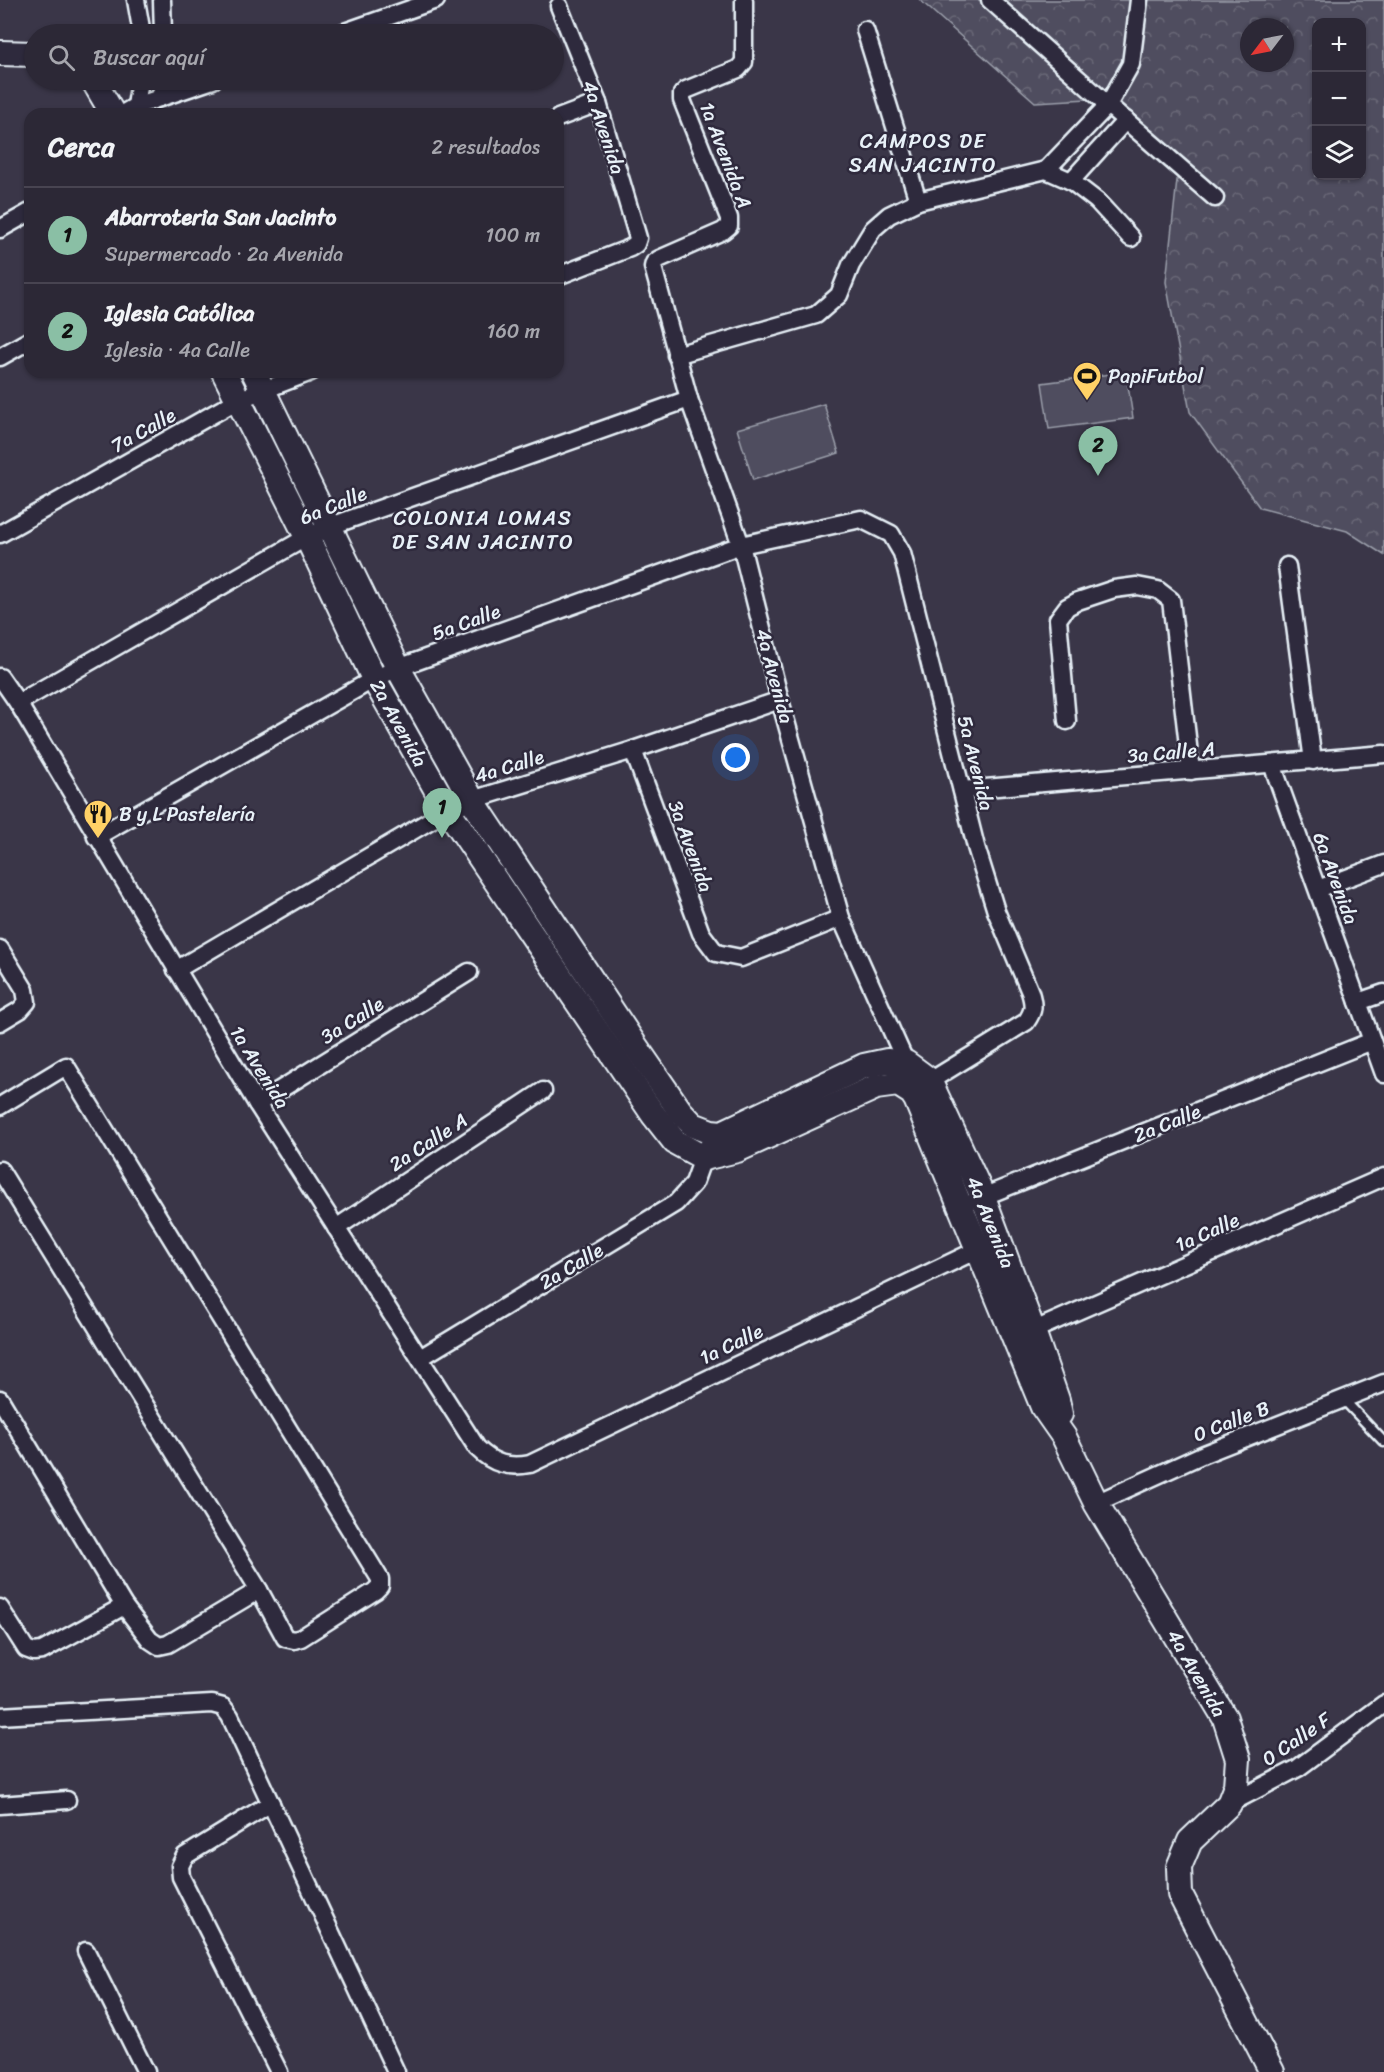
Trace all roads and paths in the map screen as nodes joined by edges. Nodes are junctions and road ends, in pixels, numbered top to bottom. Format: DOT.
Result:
graph roads {
  1 [pos="136,0"];
  2 [pos="162,0"];
  3 [pos="436,0"];
  4 [pos="744,0"];
  5 [pos="990,0"];
  6 [pos="1139,0"];
  7 [pos="559,6"];
  8 [pos="1008,7"];
  9 [pos="140,24"];
  10 [pos="163,24"];
  11 [pos="368,24"];
  12 [pos="865,30"];
  13 [pos="0,54"];
  14 [pos="24,54"];
  15 [pos="99,90"];
  16 [pos="136,90"];
  17 [pos="162,90"];
  18 [pos="184,90"];
  19 [pos="160,98"];
  20 [pos="598,103"];
  21 [pos="1108,105"];
  22 [pos="109,108"];
  23 [pos="130,108"];
  24 [pos="134,108"];
  25 [pos="564,116"];
  26 [pos="1126,120"];
  27 [pos="1046,170"];
  28 [pos="1071,181"];
  29 [pos="1215,198"];
  30 [pos="918,201"];
  31 [pos="24,215"];
  32 [pos="0,229"];
  33 [pos="1131,238"];
  34 [pos="654,263"];
  35 [pos="564,274"];
  36 [pos="24,343"];
  37 [pos="676,355"];
  38 [pos="0,357"];
  39 [pos="227,378"];
  40 [pos="276,378"];
  41 [pos="259,381"];
  42 [pos="689,399"];
  43 [pos="238,400"];
  44 [pos="331,526"];
  45 [pos="878,526"];
  46 [pos="0,534"];
  47 [pos="307,537"];
  48 [pos="741,545"];
  49 [pos="1287,566"];
  50 [pos="398,668"];
  51 [pos="0,677"];
  52 [pos="374,679"];
  53 [pos="780,700"];
  54 [pos="18,703"];
  55 [pos="1067,721"];
  56 [pos="633,750"];
  57 [pos="1384,754"];
  58 [pos="1313,761"];
  59 [pos="1272,764"];
  60 [pos="1191,771"];
  61 [pos="962,790"];
  62 [pos="472,800"];
  63 [pos="447,810"];
  64 [pos="96,837"];
  65 [pos="1384,864"];
  66 [pos="1318,890"];
  67 [pos="841,918"];
  68 [pos="0,949"];
  69 [pos="176,970"];
  70 [pos="469,972"];
  71 [pos="1384,993"];
  72 [pos="1358,1002"];
  73 [pos="0,1022"];
  74 [pos="1372,1041"];
  75 [pos="1384,1074"];
  76 [pos="912,1084"];
  77 [pos="543,1091"];
  78 [pos="257,1104"];
  79 [pos="0,1106"];
  80 [pos="711,1132"];
  81 [pos="704,1158"];
  82 [pos="0,1170"];
  83 [pos="1384,1177"];
  84 [pos="972,1201"];
  85 [pos="336,1228"];
  86 [pos="977,1250"];
  87 [pos="1024,1334"];
  88 [pos="420,1358"];
  89 [pos="1384,1383"];
  90 [pos="0,1399"];
  91 [pos="1344,1400"];
  92 [pos="1384,1442"];
  93 [pos="501,1464"];
  94 [pos="1096,1503"];
  95 [pos="259,1590"];
  96 [pos="124,1606"];
  97 [pos="0,1608"];
  98 [pos="1384,1704"];
  99 [pos="0,1716"];
  100 [pos="67,1800"];
  101 [pos="271,1803"];
  102 [pos="1229,1804"];
  103 [pos="0,1805"];
  104 [pos="86,1951"];
  105 [pos="146,2072"];
  106 [pos="279,2072"];
  107 [pos="396,2072"];
  108 [pos="1272,2072"];
  1 -- 9 [label="street"];
  2 -- 10 [label="street"];
  3 -- 11 [label="street"];
  4 -- 34 [label="street, 1a Avenida A"];
  5 -- 8 [label="street"];
  6 -- 21 [label="street"];
  7 -- 20 [label="street, 4a Avenida"];
  8 -- 21 [label="street"];
  12 -- 30 [label="street"];
  13 -- 14 [label="street"];
  15 -- 22 [label="street"];
  16 -- 23 [label="street"];
  17 -- 19 [label="street"];
  18 -- 19 [label="street"];
  19 -- 24 [label="street"];
  20 -- 25 [label="street"];
  20 -- 35 [label="street, 4a Avenida"];
  21 -- 26 [label="street"];
  21 -- 27 [label="street"];
  26 -- 28 [label="street"];
  26 -- 29 [label="street"];
  27 -- 28 [label="street"];
  27 -- 30 [label="street"];
  28 -- 33 [label="street"];
  30 -- 37 [label="street"];
  31 -- 32 [label="street"];
  34 -- 37 [label="street, 4a Avenida"];
  36 -- 38 [label="street"];
  37 -- 42 [label="street, 4a Avenida"];
  39 -- 43 [label="street, 2a Avenida"];
  40 -- 41 [label="street, 7a Calle"];
  41 -- 43 [label="street, 7a Calle"];
  41 -- 44 [label="street, 2a Avenida"];
  42 -- 44 [label="street, 6a Calle"];
  42 -- 48 [label="street, 4a Avenida"];
  43 -- 46 [label="street, 7a Calle"];
  43 -- 47 [label="street, 2a Avenida"];
  44 -- 47 [label="street, 6a Calle"];
  44 -- 50 [label="street, 2a Avenida"];
  45 -- 48 [label="street, 5a Calle"];
  45 -- 61 [label="street, 5a Avenida"];
  47 -- 52 [label="street, 2a Avenida"];
  47 -- 54 [label="street, 6a Calle"];
  48 -- 50 [label="street, 5a Calle"];
  48 -- 53 [label="street, 4a Avenida"];
  49 -- 58 [label="street"];
  50 -- 52 [label="street, 5a Calle"];
  50 -- 62 [label="street, 2a Avenida"];
  51 -- 54 [label="street, 1a Avenida"];
  52 -- 63 [label="street, 2a Avenida"];
  52 -- 64 [label="street, 5a Calle"];
  53 -- 56 [label="street, 4a Calle"];
  53 -- 67 [label="street, 4a Avenida"];
  54 -- 64 [label="street, 1a Avenida"];
  55 -- 60 [label="street"];
  56 -- 62 [label="street, 4a Calle"];
  56 -- 67 [label="street, 3a Avenida"];
  57 -- 58 [label="street, 3a Calle A"];
  58 -- 59 [label="street, 3a Calle A"];
  59 -- 60 [label="street, 3a Calle A"];
  59 -- 66 [label="street, 6a Avenida"];
  60 -- 61 [label="street, 3a Calle A"];
  61 -- 76 [label="street, 5a Avenida"];
  62 -- 63 [label="street, 4a Calle"];
  62 -- 80 [label="street, 2a Avenida"];
  63 -- 69 [label="street, 4a Calle"];
  63 -- 81 [label="street, 2a Avenida"];
  64 -- 69 [label="street, 1a Avenida"];
  65 -- 66 [label="street"];
  66 -- 72 [label="street, 6a Avenida"];
  67 -- 76 [label="street, 4a Avenida"];
  68 -- 73 [label="street"];
  69 -- 78 [label="street, 1a Avenida"];
  70 -- 78 [label="street, 3a Calle"];
  71 -- 72 [label="street"];
  72 -- 74 [label="street, 6a Avenida"];
  74 -- 75 [label="street, 6a Avenida"];
  74 -- 84 [label="street, 2a Calle"];
  76 -- 80 [label="street"];
  76 -- 81 [label="street"];
  76 -- 84 [label="street, 4a Avenida"];
  77 -- 85 [label="street, 2a Calle A"];
  78 -- 85 [label="street, 1a Avenida"];
  79 -- 95 [label="street"];
  80 -- 81 [label="street, 2a Calle"];
  81 -- 88 [label="street, 2a Calle"];
  82 -- 95 [label="street"];
  83 -- 87 [label="street, 1a Calle"];
  84 -- 86 [label="street, 4a Avenida"];
  84 -- 87 [label="street, 4a Avenida"];
  85 -- 88 [label="street, 1a Avenida"];
  86 -- 87 [label="street, 4a Avenida"];
  86 -- 93 [label="street, 1a Calle"];
  87 -- 94 [label="street, 4a Avenida"];
  88 -- 93 [label="street, 1a Avenida"];
  89 -- 91 [label="street, 0 Calle B"];
  90 -- 96 [label="street"];
  91 -- 92 [label="lane"];
  91 -- 94 [label="street, 0 Calle B"];
  94 -- 102 [label="street, 4a Avenida"];
  95 -- 96 [label="street"];
  96 -- 97 [label="street"];
  98 -- 102 [label="street, 0 Calle F"];
  99 -- 101 [label="street"];
  100 -- 103 [label="street"];
  101 -- 106 [label="street"];
  101 -- 107 [label="street"];
  102 -- 108 [label="street"];
  104 -- 105 [label="street"];
}
